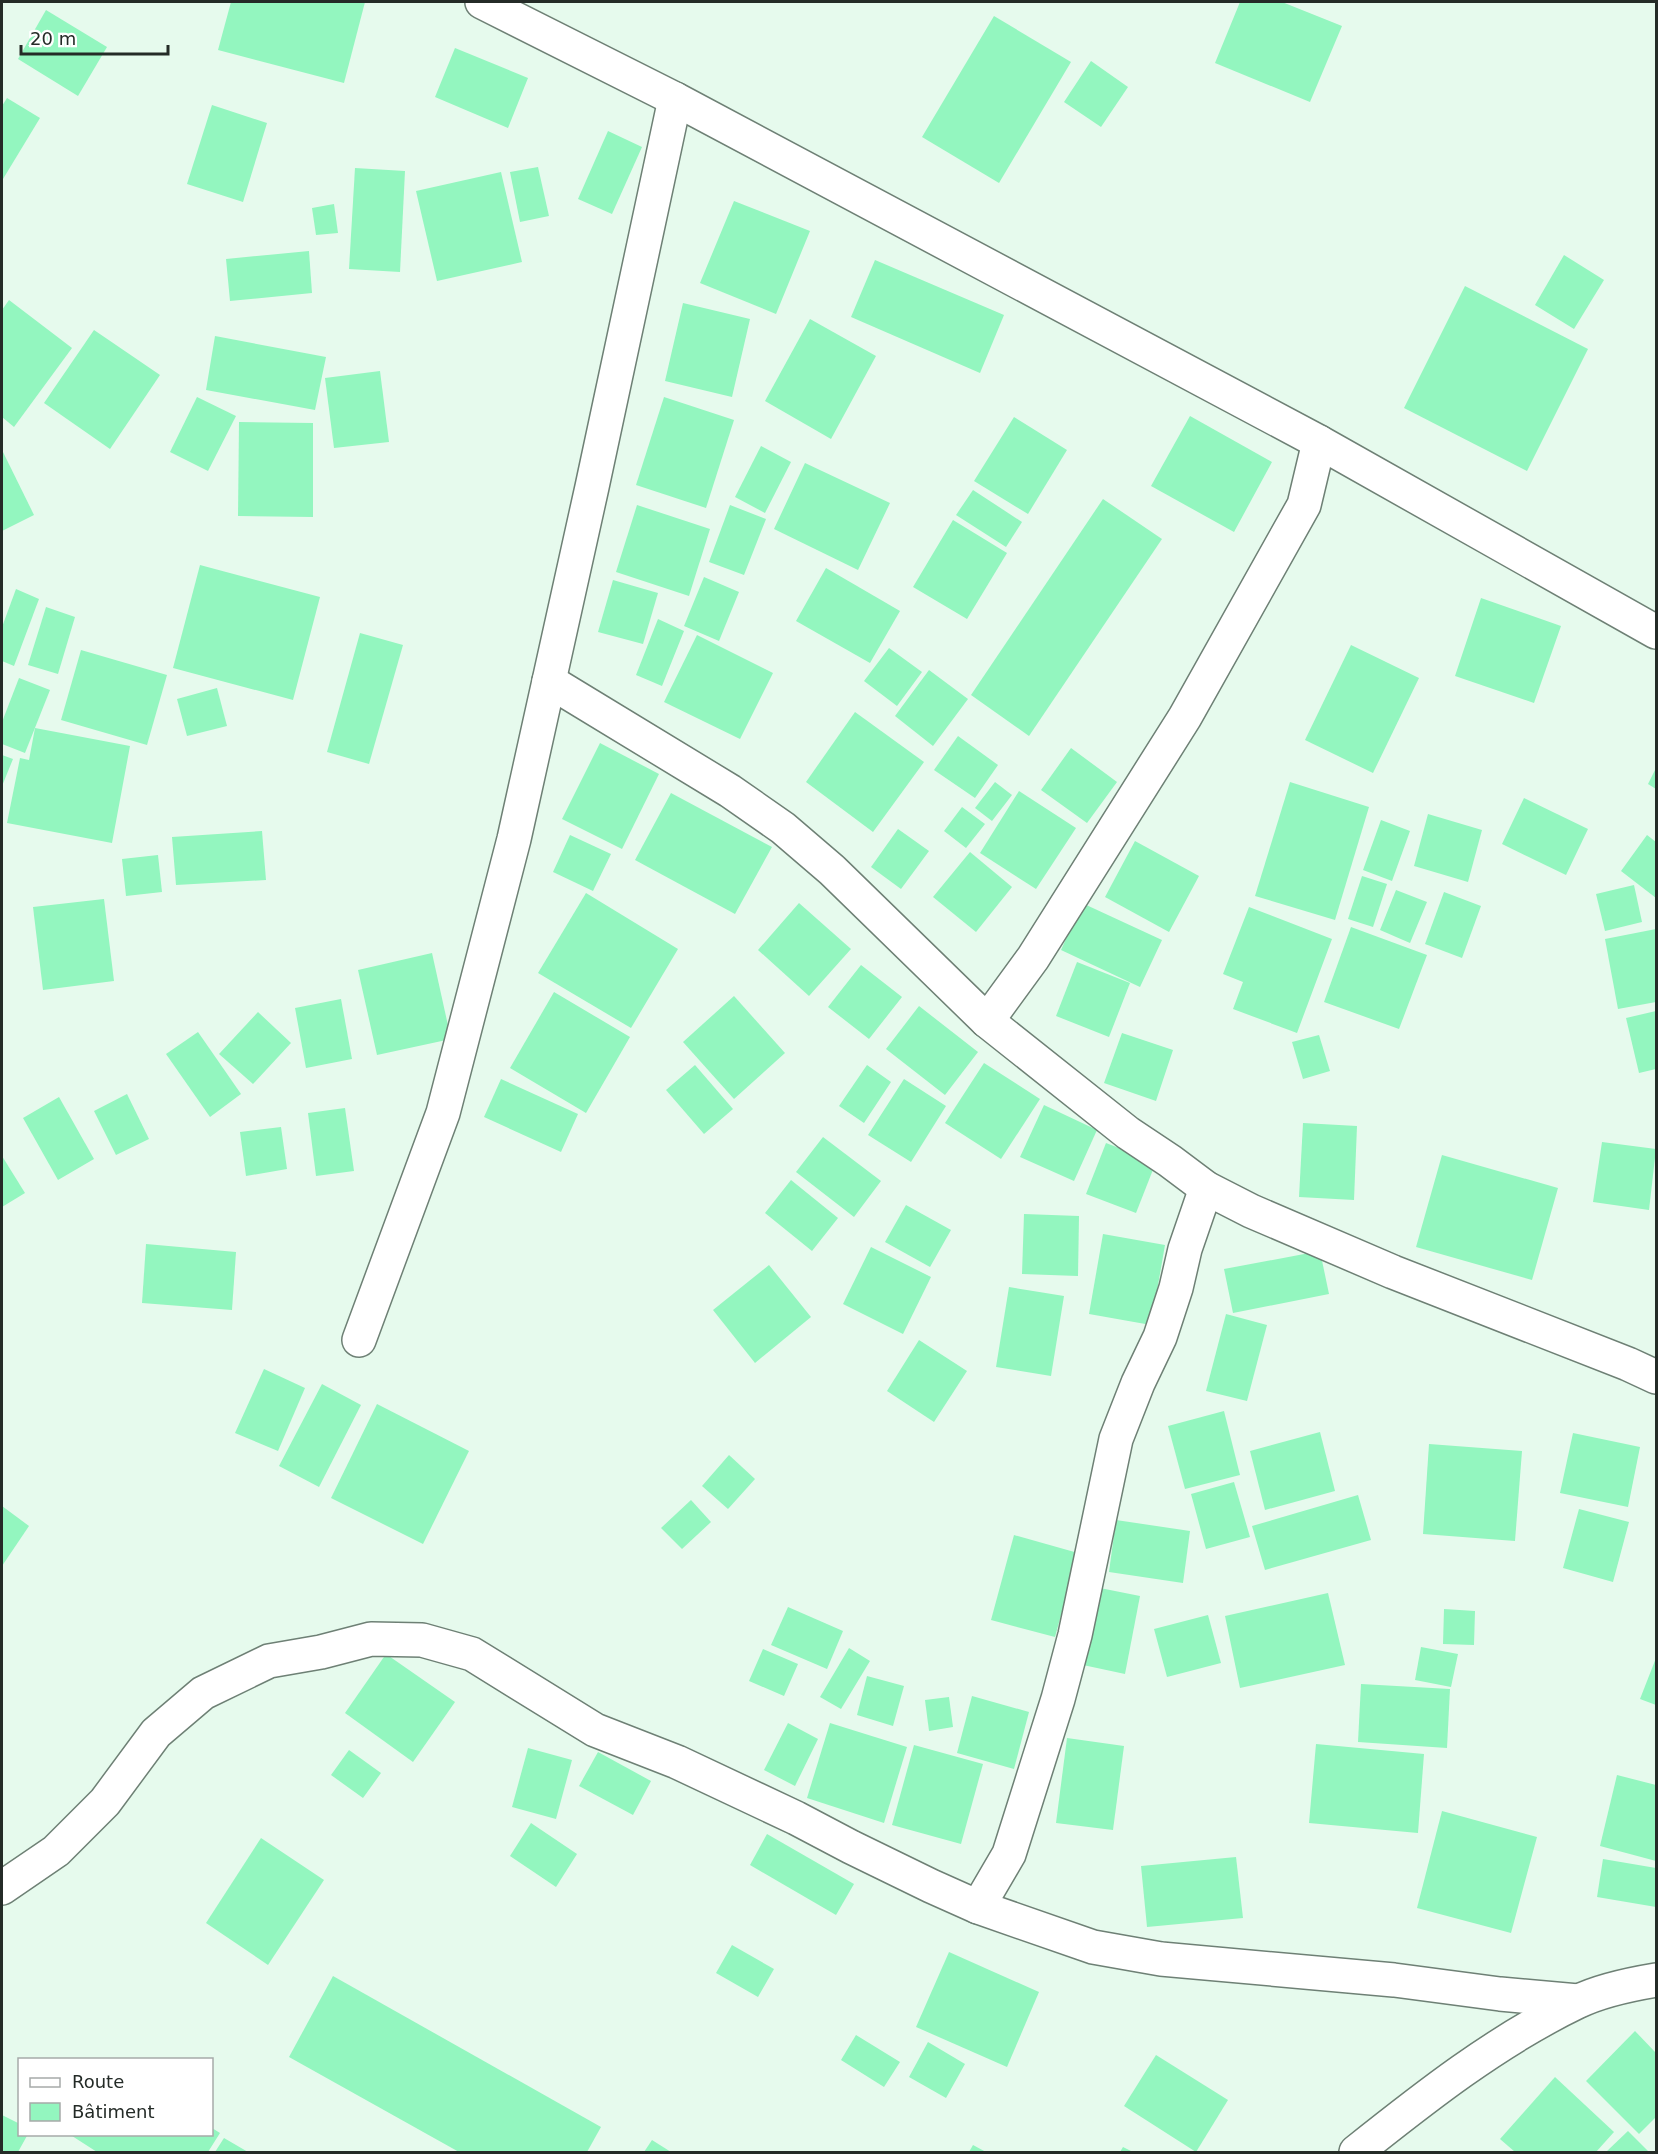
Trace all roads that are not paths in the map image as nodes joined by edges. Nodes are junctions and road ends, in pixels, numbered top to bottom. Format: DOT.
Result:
graph roads {
  1 [pos="482,2"];
  2 [pos="533,12"];
  3 [pos="675,99"];
  4 [pos="1319,442"];
  5 [pos="1656,632"];
  6 [pos="549,681"];
  7 [pos="987,1021"];
  8 [pos="1206,1188"];
  9 [pos="359,1340"];
  10 [pos="1656,1377"];
  11 [pos="2,1888"];
  12 [pos="978,1906"];
  13 [pos="1656,1980"];
  14 [pos="1578,2001"];
  15 [pos="1356,2152"];
  1 -- 2 [label="street"];
  2 -- 3 [label="street"];
  3 -- 4 [label="street"];
  3 -- 6 [label="street"];
  4 -- 5 [label="street"];
  4 -- 7 [label="street"];
  6 -- 7 [label="street"];
  6 -- 9 [label="street"];
  7 -- 8 [label="street"];
  8 -- 10 [label="street"];
  8 -- 12 [label="street"];
  11 -- 12 [label="street"];
  12 -- 14 [label="street"];
  13 -- 14 [label="street"];
  14 -- 15 [label="street"];
}
